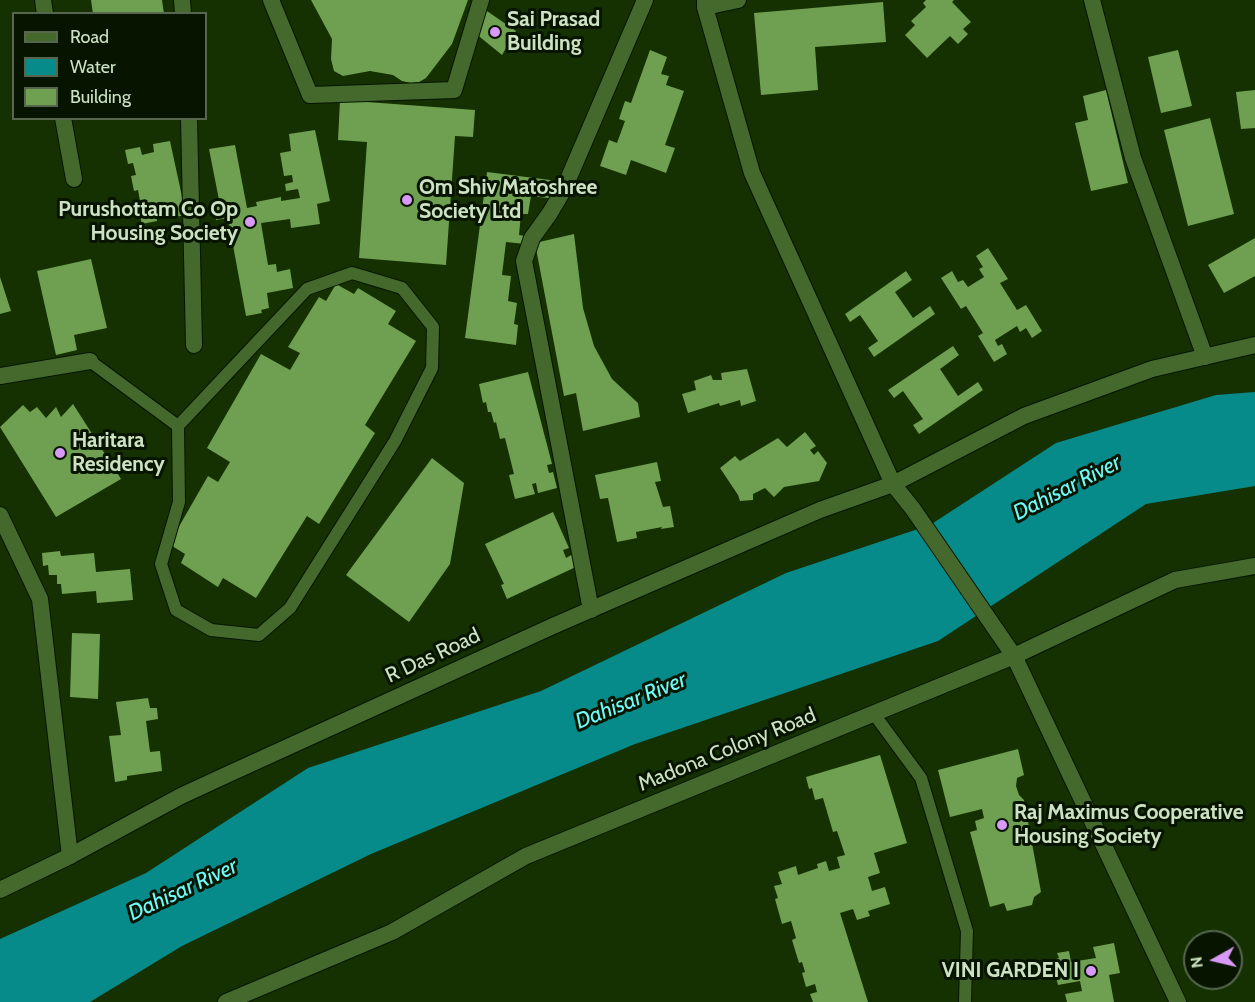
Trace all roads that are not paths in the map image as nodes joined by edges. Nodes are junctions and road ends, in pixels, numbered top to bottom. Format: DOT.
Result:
graph roads {
  1 [pos="271,0"];
  2 [pos="481,0"];
  3 [pos="645,0"];
  4 [pos="738,0"];
  5 [pos="1092,0"];
  6 [pos="705,3"];
  7 [pos="63,120"];
  8 [pos="189,120"];
  9 [pos="74,179"];
  10 [pos="194,345"];
  11 [pos="1255,345"];
  12 [pos="1205,357"];
  13 [pos="90,361"];
  14 [pos="0,376"];
  15 [pos="178,426"];
  16 [pos="893,484"];
  17 [pos="0,514"];
  18 [pos="1255,566"];
  19 [pos="591,610"];
  20 [pos="1014,656"];
  21 [pos="874,714"];
  22 [pos="70,856"];
  23 [pos="0,890"];
  24 [pos="226,1002"];
  25 [pos="965,1002"];
  26 [pos="1178,1002"];
  1 -- 2 [label="street"];
  3 -- 19 [label="street"];
  4 -- 6 [label="street"];
  5 -- 12 [label="street"];
  6 -- 16 [label="street"];
  7 -- 9 [label="street"];
  8 -- 10 [label="street"];
  11 -- 12 [label="street, R Das Road"];
  12 -- 16 [label="street, R Das Road"];
  13 -- 14 [label="street"];
  13 -- 15 [label="lane"];
  15 -- 15 [label="lane"];
  16 -- 19 [label="street, R Das Road"];
  16 -- 20 [label="street"];
  17 -- 22 [label="street"];
  18 -- 20 [label="street, Madona Colony Road"];
  19 -- 22 [label="street, R Das Road"];
  20 -- 21 [label="street, Madona Colony Road"];
  20 -- 26 [label="street"];
  21 -- 24 [label="street, Madona Colony Road"];
  21 -- 25 [label="lane"];
  22 -- 23 [label="street, R Das Road"];
}
